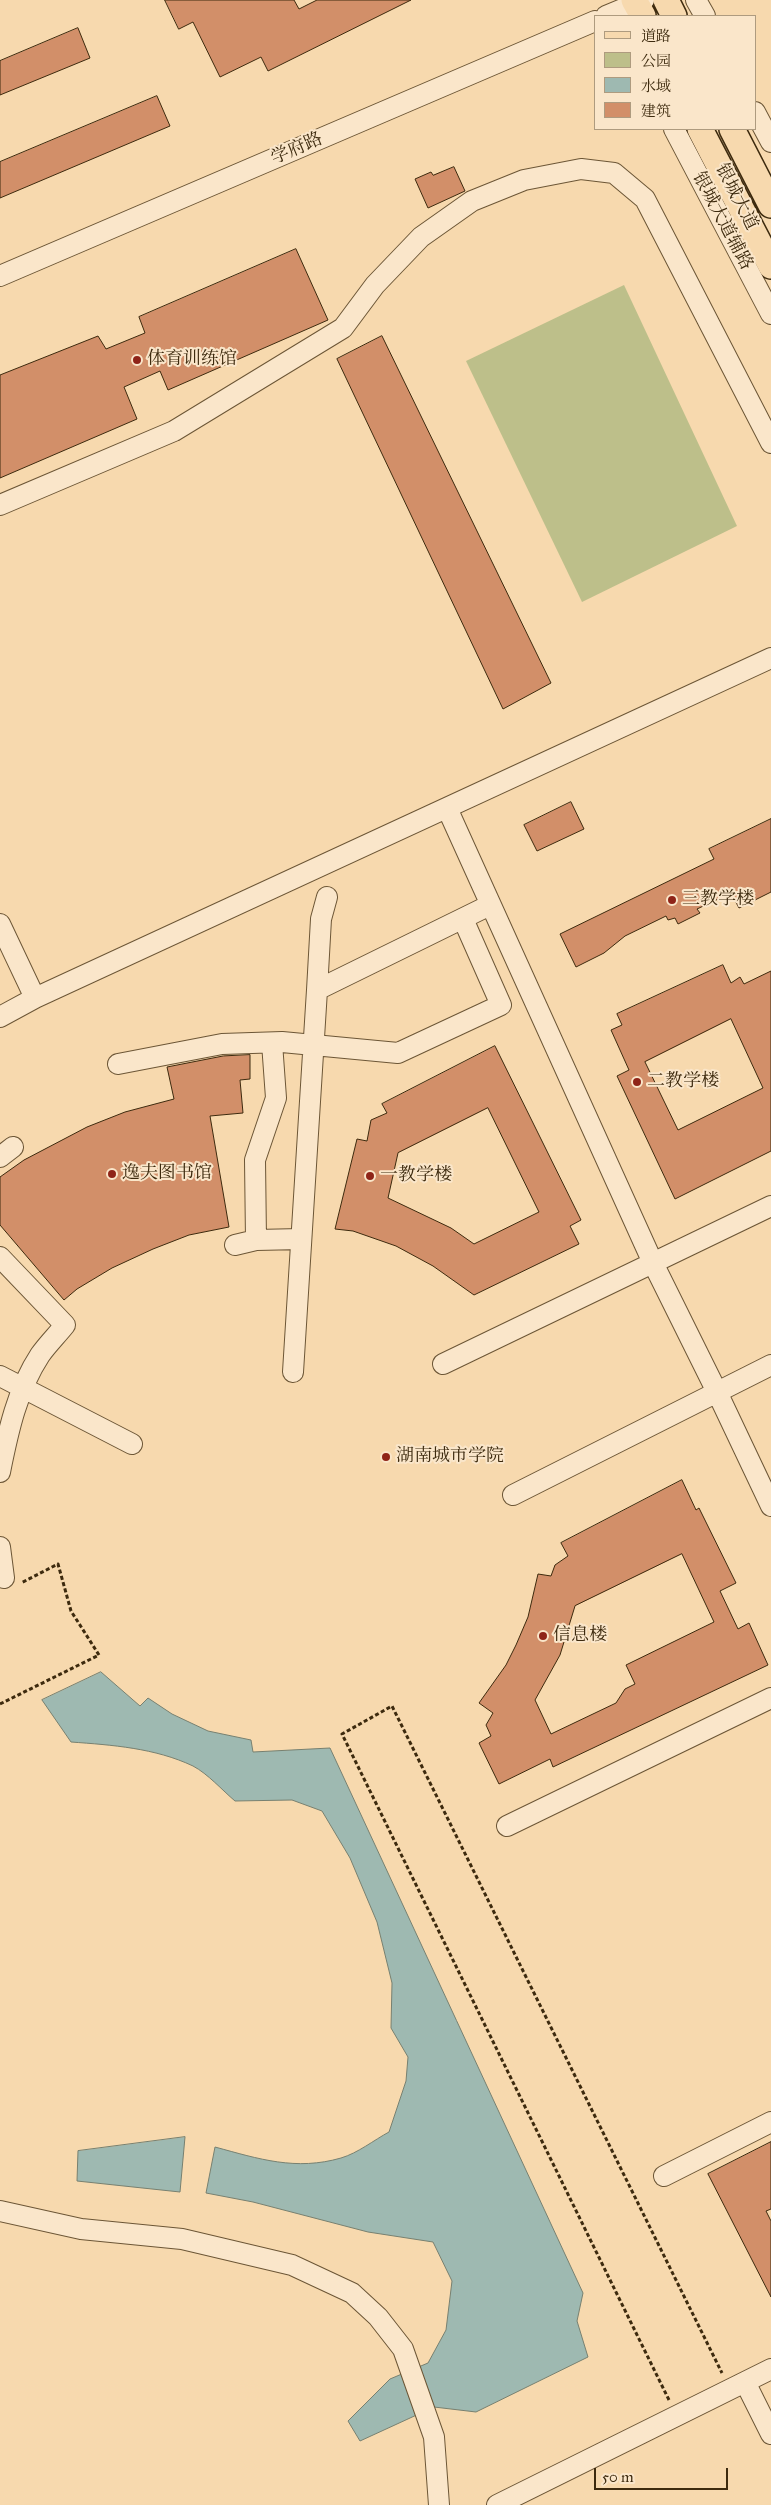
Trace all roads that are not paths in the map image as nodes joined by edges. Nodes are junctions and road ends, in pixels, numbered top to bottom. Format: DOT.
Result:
graph roads {
  1 [pos="666,0"];
  2 [pos="696,0"];
  3 [pos="639,5"];
  4 [pos="607,13"];
  5 [pos="674,15"];
  6 [pos="704,15"];
  7 [pos="594,19"];
  8 [pos="756,114"];
  9 [pos="675,130"];
  10 [pos="701,130"];
  11 [pos="733,130"];
  12 [pos="771,142"];
  13 [pos="771,205"];
  14 [pos="771,266"];
  15 [pos="0,276"];
  16 [pos="771,314"];
  17 [pos="771,443"];
  18 [pos="0,505"];
  19 [pos="771,658"];
  20 [pos="446,808"];
  21 [pos="328,897"];
  22 [pos="490,905"];
  23 [pos="463,919"];
  24 [pos="0,924"];
  25 [pos="317,990"];
  26 [pos="35,998"];
  27 [pos="0,1016"];
  28 [pos="272,1043"];
  29 [pos="314,1045"];
  30 [pos="118,1064"];
  31 [pos="771,1206"];
  32 [pos="301,1239"];
  33 [pos="256,1240"];
  34 [pos="235,1245"];
  35 [pos="0,1257"];
  36 [pos="653,1263"];
  37 [pos="443,1364"];
  38 [pos="771,1365"];
  39 [pos="293,1372"];
  40 [pos="0,1376"];
  41 [pos="23,1387"];
  42 [pos="718,1392"];
  43 [pos="132,1444"];
  44 [pos="0,1472"];
  45 [pos="513,1495"];
  46 [pos="771,1506"];
  47 [pos="0,1548"];
  48 [pos="10,1581"];
  49 [pos="771,1698"];
  50 [pos="507,1826"];
  51 [pos="771,2122"];
  52 [pos="664,2176"];
  53 [pos="0,2211"];
  54 [pos="771,2369"];
  55 [pos="738,2385"];
  56 [pos="771,2434"];
  57 [pos="439,2505"];
  58 [pos="497,2505"];
  1 -- 5 [label="main road"];
  2 -- 6 [label="street"];
  3 -- 4 [label="street, 学府路"];
  7 -- 15 [label="street, 学府路"];
  8 -- 12 [label="street"];
  9 -- 16 [label="street, 银城大道辅路"];
  10 -- 14 [label="main road, 银城大道"];
  11 -- 13 [label="main road, 银城大道"];
  17 -- 18 [label="street"];
  19 -- 20 [label="street"];
  20 -- 22 [label="street"];
  20 -- 26 [label="street"];
  21 -- 25 [label="street"];
  22 -- 23 [label="street"];
  22 -- 36 [label="street"];
  23 -- 25 [label="street"];
  23 -- 29 [label="street"];
  24 -- 26 [label="street"];
  25 -- 29 [label="street"];
  26 -- 27 [label="street"];
  28 -- 29 [label="street"];
  28 -- 30 [label="street"];
  28 -- 33 [label="street"];
  29 -- 32 [label="street"];
  31 -- 36 [label="street"];
  32 -- 33 [label="street"];
  32 -- 39 [label="street"];
  33 -- 34 [label="street"];
  35 -- 41 [label="street"];
  36 -- 37 [label="street"];
  36 -- 42 [label="street"];
  38 -- 42 [label="street"];
  40 -- 41 [label="street"];
  41 -- 43 [label="street"];
  41 -- 44 [label="street"];
  42 -- 45 [label="street"];
  42 -- 46 [label="street"];
  47 -- 48 [label="street"];
  49 -- 50 [label="street"];
  51 -- 52 [label="street"];
  53 -- 57 [label="street"];
  54 -- 55 [label="street"];
  55 -- 56 [label="street"];
  55 -- 58 [label="street"];
}
